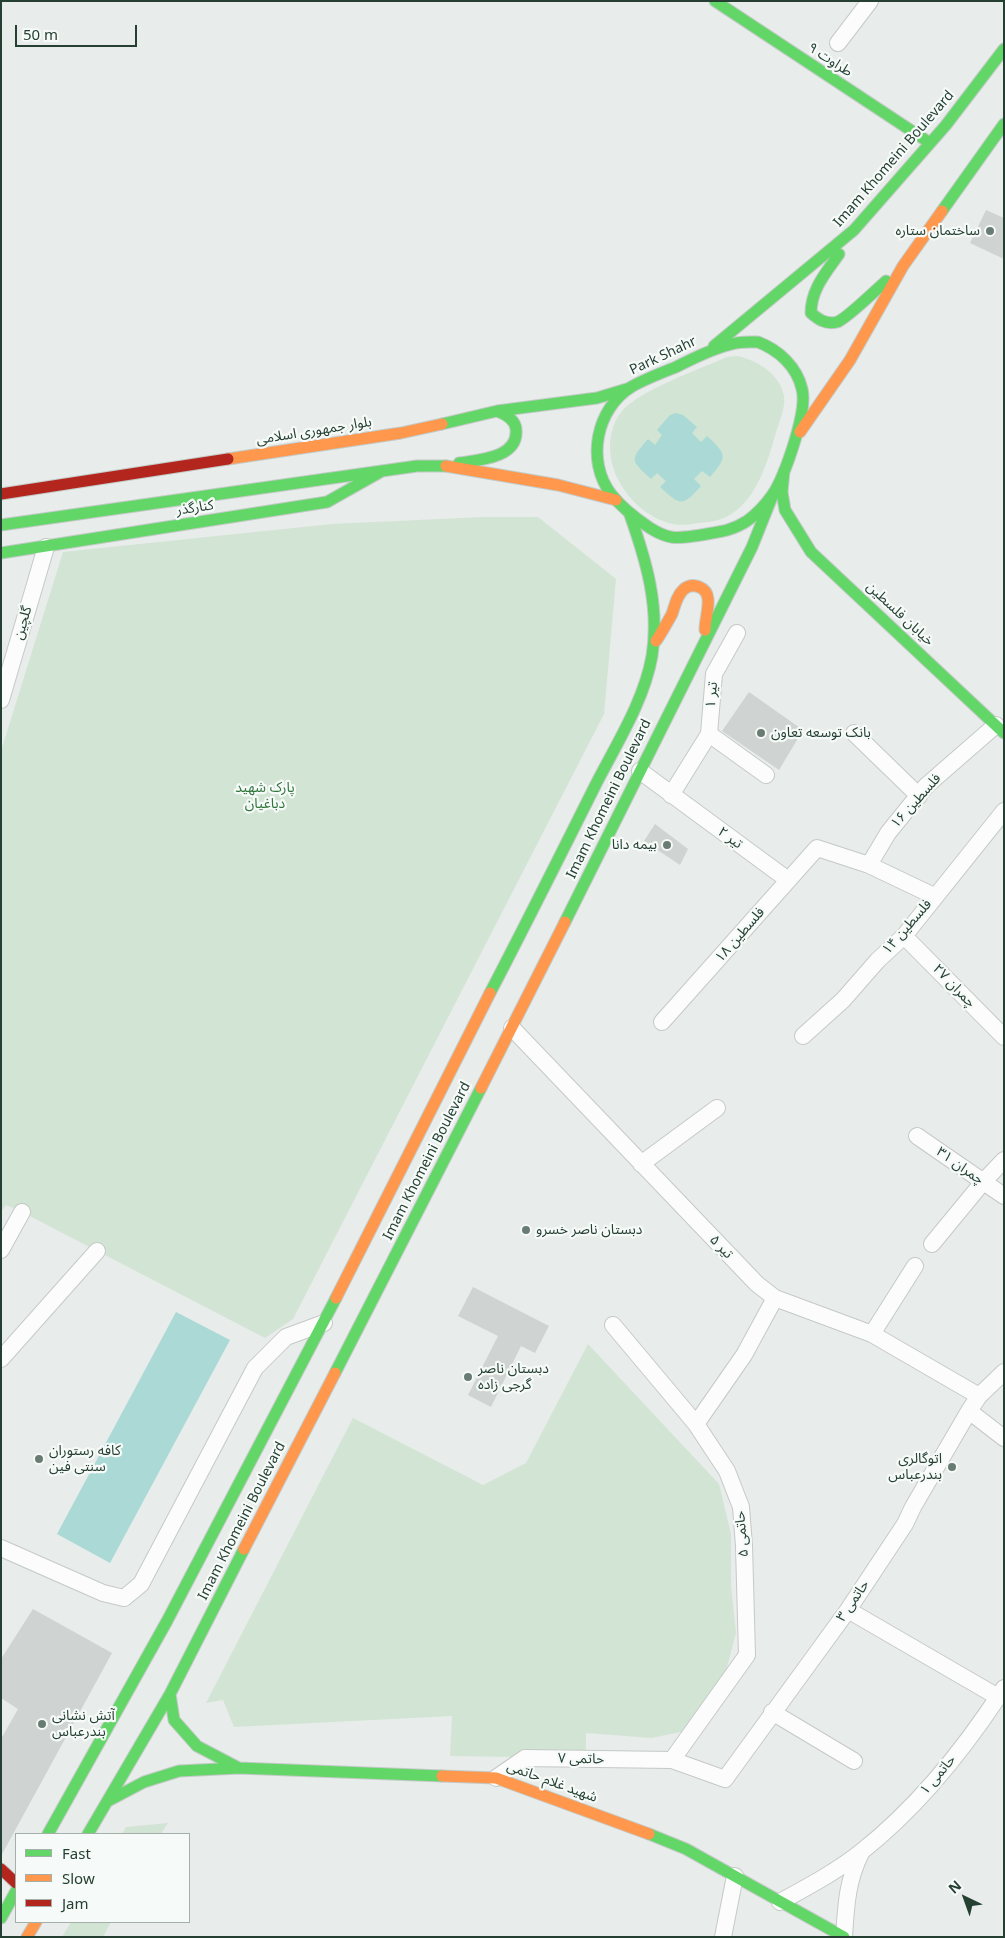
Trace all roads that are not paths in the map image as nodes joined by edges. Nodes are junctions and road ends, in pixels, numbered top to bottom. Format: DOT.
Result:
graph roads {
  1 [pos="715,1"];
  2 [pos="870,1"];
  3 [pos="838,42"];
  4 [pos="1004,49"];
  5 [pos="1004,124"];
  6 [pos="930,143"];
  7 [pos="854,230"];
  8 [pos="903,266"];
  9 [pos="703,354"];
  10 [pos="630,388"];
  11 [pos="497,411"];
  12 [pos="796,439"];
  13 [pos="444,466"];
  14 [pos="785,466"];
  15 [pos="385,470"];
  16 [pos="774,492"];
  17 [pos="1,494"];
  18 [pos="616,500"];
  19 [pos="630,516"];
  20 [pos="1,525"];
  21 [pos="46,547"];
  22 [pos="1,554"];
  23 [pos="736,633"];
  24 [pos="705,640"];
  25 [pos="653,648"];
  26 [pos="1,700"];
  27 [pos="1000,729"];
  28 [pos="854,733"];
  29 [pos="709,734"];
  30 [pos="640,772"];
  31 [pos="766,775"];
  32 [pos="671,795"];
  33 [pos="919,796"];
  34 [pos="1004,811"];
  35 [pos="869,865"];
  36 [pos="788,880"];
  37 [pos="934,896"];
  38 [pos="904,936"];
  39 [pos="662,1022"];
  40 [pos="512,1028"];
  41 [pos="803,1036"];
  42 [pos="1004,1037"];
  43 [pos="717,1108"];
  44 [pos="917,1136"];
  45 [pos="1004,1160"];
  46 [pos="641,1164"];
  47 [pos="983,1182"];
  48 [pos="1004,1196"];
  49 [pos="22,1212"];
  50 [pos="932,1244"];
  51 [pos="1,1250"];
  52 [pos="97,1251"];
  53 [pos="915,1266"];
  54 [pos="775,1298"];
  55 [pos="324,1323"];
  56 [pos="613,1325"];
  57 [pos="872,1334"];
  58 [pos="1,1359"];
  59 [pos="1004,1372"];
  60 [pos="979,1396"];
  61 [pos="968,1411"];
  62 [pos="696,1424"];
  63 [pos="1004,1438"];
  64 [pos="1,1548"];
  65 [pos="848,1610"];
  66 [pos="1001,1693"];
  67 [pos="170,1694"];
  68 [pos="772,1712"];
  69 [pos="672,1760"];
  70 [pos="854,1761"];
  71 [pos="239,1768"];
  72 [pos="496,1778"];
  73 [pos="108,1801"];
  74 [pos="49,1833"];
  75 [pos="89,1833"];
  76 [pos="860,1853"];
  77 [pos="1,1869"];
  78 [pos="735,1876"];
  79 [pos="15,1882"];
  80 [pos="15,1893"];
  81 [pos="780,1902"];
  82 [pos="1,1918"];
  83 [pos="35,1923"];
  84 [pos="27,1937"];
  85 [pos="723,1937"];
  86 [pos="844,1937"];
  1 -- 6 [label="main road, طراوت ۹"];
  2 -- 3 [label="street"];
  4 -- 6 [label="main road, Imam Khomeini Boulevard"];
  5 -- 8 [label="main road"];
  6 -- 7 [label="main road, Imam Khomeini Boulevard"];
  7 -- 8 [label="main road"];
  7 -- 9 [label="main road, Imam Khomeini Boulevard"];
  8 -- 12 [label="main road"];
  9 -- 10 [label="main road, Park Shahr"];
  9 -- 12 [label="main road, Park Shahr"];
  10 -- 11 [label="main road, بلوار جمهوری اسلامی"];
  10 -- 18 [label="main road, Park Shahr"];
  11 -- 13 [label="main road"];
  11 -- 17 [label="main road, بلوار جمهوری اسلامی"];
  12 -- 14 [label="main road, Park Shahr"];
  13 -- 15 [label="main road"];
  13 -- 18 [label="main road"];
  14 -- 16 [label="main road, Park Shahr"];
  14 -- 27 [label="main road, خیابان فلسطین"];
  15 -- 20 [label="main road"];
  15 -- 21 [label="main road, کنارگذر"];
  16 -- 19 [label="main road, Park Shahr"];
  16 -- 24 [label="main road, Imam Khomeini Boulevard"];
  18 -- 19 [label="main road, Park Shahr"];
  19 -- 25 [label="main road, Imam Khomeini Boulevard"];
  21 -- 22 [label="main road, کنارگذر"];
  21 -- 26 [label="street, گلچین"];
  23 -- 29 [label="street, تیر ۱"];
  24 -- 25 [label="main road"];
  24 -- 30 [label="main road, Imam Khomeini Boulevard"];
  25 -- 55 [label="main road, Imam Khomeini Boulevard"];
  27 -- 33 [label="street, فلسطین ۱۶"];
  28 -- 33 [label="street"];
  29 -- 31 [label="street"];
  29 -- 32 [label="street, تیر ۱"];
  30 -- 32 [label="street, تیر ۲"];
  30 -- 40 [label="main road, Imam Khomeini Boulevard"];
  32 -- 36 [label="street, تیر ۲"];
  33 -- 35 [label="street, فلسطین ۱۶"];
  34 -- 37 [label="street, فلسطین ۱۴"];
  35 -- 36 [label="street, فلسطین ۱۸"];
  35 -- 37 [label="street"];
  36 -- 39 [label="street, فلسطین ۱۸"];
  37 -- 38 [label="street, فلسطین ۱۴"];
  38 -- 41 [label="street, فلسطین ۱۴"];
  38 -- 42 [label="street, چمران ۲۷"];
  40 -- 46 [label="street, تیر ۵"];
  40 -- 67 [label="main road, Imam Khomeini Boulevard"];
  43 -- 46 [label="street"];
  44 -- 47 [label="street, چمران ۳۱"];
  45 -- 47 [label="street"];
  46 -- 54 [label="street, تیر ۵"];
  47 -- 48 [label="street, چمران ۳۱"];
  47 -- 50 [label="street"];
  49 -- 51 [label="street"];
  52 -- 58 [label="street"];
  53 -- 57 [label="street"];
  54 -- 57 [label="street, تیر ۵"];
  54 -- 62 [label="street"];
  55 -- 64 [label="street"];
  55 -- 74 [label="main road, Imam Khomeini Boulevard"];
  56 -- 62 [label="street, حاتمی ۵"];
  57 -- 60 [label="street, تیر ۵"];
  59 -- 60 [label="street, حاتمی ۳"];
  60 -- 61 [label="street, حاتمی ۳"];
  61 -- 63 [label="street"];
  61 -- 65 [label="street, حاتمی ۳"];
  62 -- 69 [label="street, حاتمی ۵"];
  65 -- 66 [label="street"];
  65 -- 68 [label="street, حاتمی ۳"];
  66 -- 76 [label="street, حاتمی ۱"];
  67 -- 71 [label="main road, شهید غلام حاتمی"];
  67 -- 73 [label="main road, Imam Khomeini Boulevard"];
  68 -- 69 [label="street, حاتمی ۳"];
  68 -- 70 [label="street"];
  69 -- 72 [label="street, حاتمی ۷"];
  71 -- 72 [label="main road, شهید غلام حاتمی"];
  71 -- 73 [label="main road"];
  72 -- 78 [label="main road, شهید غلام حاتمی"];
  73 -- 75 [label="main road, Imam Khomeini Boulevard"];
  76 -- 81 [label="street, حاتمی ۱"];
  76 -- 86 [label="street, حاتمی ۱"];
  77 -- 79 [label="main road"];
  78 -- 81 [label="main road, شهید غلام حاتمی"];
  78 -- 85 [label="street"];
  80 -- 82 [label="main road"];
  81 -- 86 [label="main road, شهید غلام حاتمی"];
  83 -- 84 [label="main road"];
}
